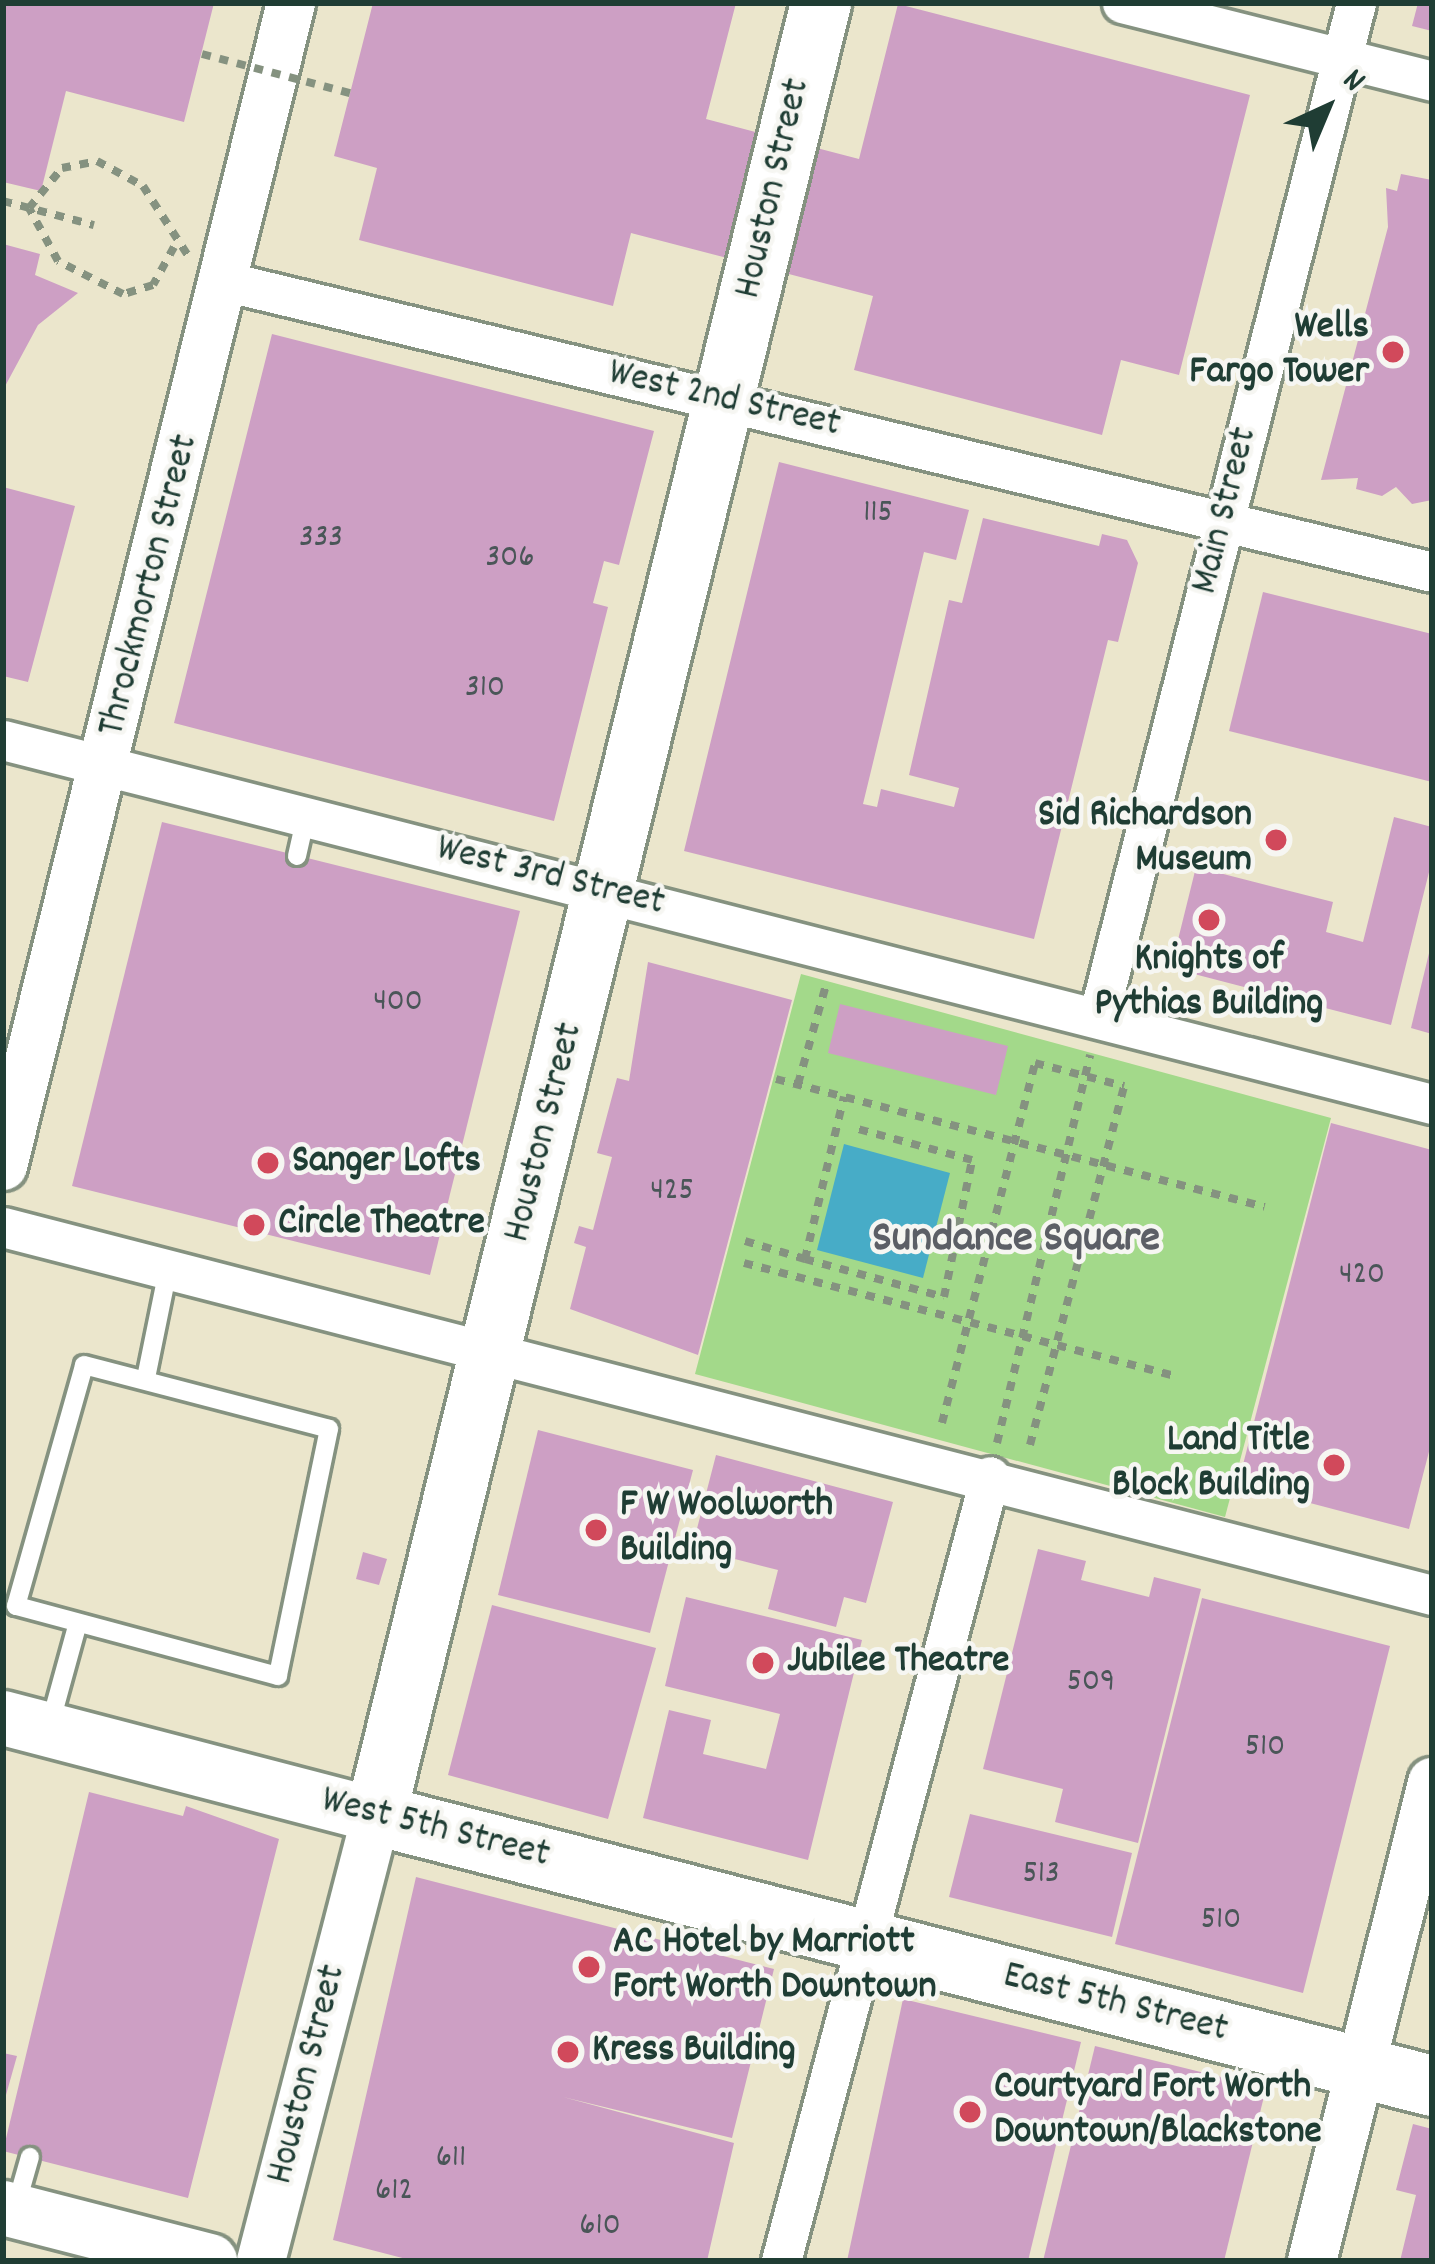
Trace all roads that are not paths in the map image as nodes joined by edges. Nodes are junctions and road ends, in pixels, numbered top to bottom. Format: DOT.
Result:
graph roads {
  1 [pos="291,3"];
  2 [pos="821,3"];
  3 [pos="1122,3"];
  4 [pos="1356,3"];
  5 [pos="1342,58"];
  6 [pos="1432,81"];
  7 [pos="224,281"];
  8 [pos="728,402"];
  9 [pos="1225,520"];
  10 [pos="1432,572"];
  11 [pos="3,740"];
  12 [pos="107,765"];
  13 [pos="306,816"];
  14 [pos="297,856"];
  15 [pos="605,892"];
  16 [pos="1098,1018"];
  17 [pos="1432,1104"];
  18 [pos="3,1166"];
  19 [pos="3,1228"];
  20 [pos="168,1270"];
  21 [pos="491,1353"];
  22 [pos="146,1378"];
  23 [pos="989,1476"];
  24 [pos="1432,1595"];
  25 [pos="79,1623"];
  26 [pos="26,1724"];
  27 [pos="1432,1782"];
  28 [pos="376,1814"];
  29 [pos="867,1941"];
  30 [pos="1362,2068"];
  31 [pos="1432,2086"];
  32 [pos="31,2157"];
  33 [pos="9,2210"];
  34 [pos="210,2261"];
  35 [pos="261,2261"];
  36 [pos="782,2261"];
  37 [pos="1312,2261"];
  1 -- 7 [label="street, Throckmorton Street"];
  2 -- 8 [label="main road, Houston Street"];
  3 -- 5 [label="street"];
  4 -- 5 [label="street, Main Street"];
  5 -- 6 [label="street"];
  5 -- 9 [label="street, Main Street"];
  7 -- 8 [label="street, West 2nd Street"];
  7 -- 12 [label="street, Throckmorton Street"];
  8 -- 9 [label="street, West 2nd Street"];
  8 -- 15 [label="main road, Houston Street"];
  9 -- 10 [label="street, West 2nd Street"];
  9 -- 16 [label="street, Main Street"];
  11 -- 12 [label="street, West 3rd Street"];
  12 -- 13 [label="street, West 3rd Street"];
  12 -- 18 [label="street, Throckmorton Street"];
  13 -- 14 [label="lane"];
  13 -- 15 [label="street, West 3rd Street"];
  15 -- 16 [label="street, West 3rd Street"];
  15 -- 21 [label="main road, Houston Street"];
  16 -- 17 [label="street, West 3rd Street"];
  19 -- 20 [label="street"];
  20 -- 21 [label="street"];
  20 -- 22 [label="lane"];
  21 -- 23 [label="street"];
  21 -- 28 [label="main road, Houston Street"];
  22 -- 25 [label="lane"];
  22 -- 25 [label="lane"];
  23 -- 24 [label="street"];
  23 -- 29 [label="street"];
  25 -- 26 [label="lane"];
  26 -- 28 [label="main road, West 5th Street"];
  27 -- 30 [label="street"];
  28 -- 29 [label="main road, West 5th Street"];
  28 -- 35 [label="street, Houston Street"];
  29 -- 30 [label="main road, East 5th Street"];
  29 -- 36 [label="street"];
  30 -- 31 [label="main road, East 5th Street"];
  30 -- 37 [label="street"];
  32 -- 33 [label="lane"];
  33 -- 34 [label="main road"];
}
